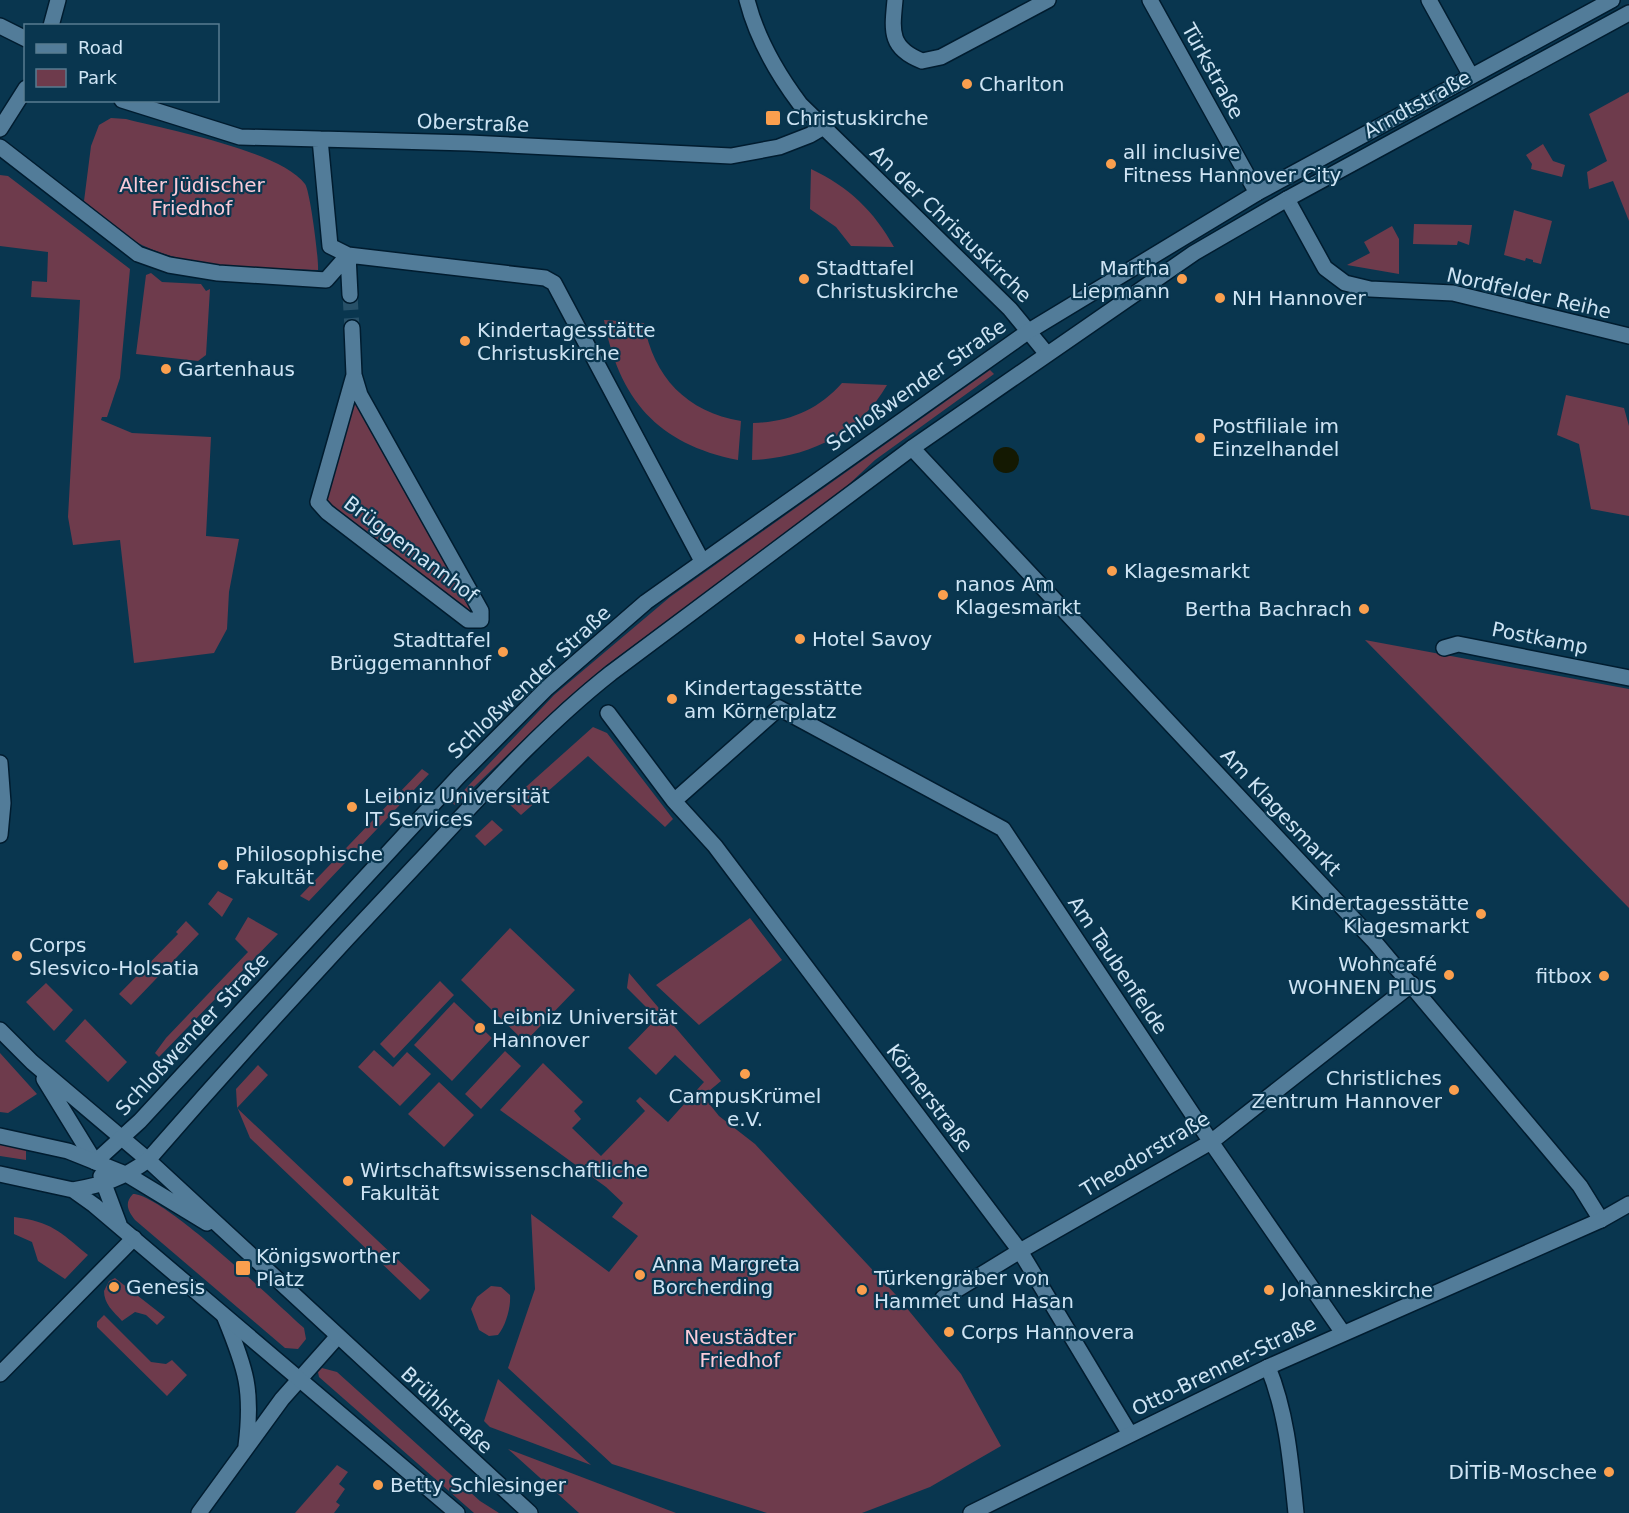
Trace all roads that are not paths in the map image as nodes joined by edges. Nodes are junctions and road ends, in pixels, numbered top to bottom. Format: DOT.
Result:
graph roads {
  1 [pos="58,0"];
  2 [pos="747,0"];
  3 [pos="895,0"];
  4 [pos="1048,0"];
  5 [pos="1150,0"];
  6 [pos="1429,0"];
  7 [pos="1612,0"];
  8 [pos="1629,13"];
  9 [pos="52,24"];
  10 [pos="0,26"];
  11 [pos="24,38"];
  12 [pos="1471,76"];
  13 [pos="24,91"];
  14 [pos="128,102"];
  15 [pos="822,128"];
  16 [pos="0,129"];
  17 [pos="320,140"];
  18 [pos="0,147"];
  19 [pos="1257,193"];
  20 [pos="1287,199"];
  21 [pos="348,255"];
  22 [pos="350,295"];
  23 [pos="352,328"];
  24 [pos="1029,331"];
  25 [pos="1629,336"];
  26 [pos="1047,354"];
  27 [pos="354,375"];
  28 [pos="912,448"];
  29 [pos="702,561"];
  30 [pos="1444,648"];
  31 [pos="1629,678"];
  32 [pos="608,713"];
  33 [pos="0,763"];
  34 [pos="674,801"];
  35 [pos="0,835"];
  36 [pos="1412,984"];
  37 [pos="0,1030"];
  38 [pos="32,1062"];
  39 [pos="0,1136"];
  40 [pos="123,1139"];
  41 [pos="1211,1142"];
  42 [pos="148,1160"];
  43 [pos="95,1162"];
  44 [pos="0,1174"];
  45 [pos="128,1175"];
  46 [pos="104,1184"];
  47 [pos="73,1190"];
  48 [pos="1629,1204"];
  49 [pos="1601,1220"];
  50 [pos="119,1225"];
  51 [pos="134,1238"];
  52 [pos="240,1243"];
  53 [pos="1020,1251"];
  54 [pos="943,1298"];
  55 [pos="225,1318"];
  56 [pos="1343,1333"];
  57 [pos="338,1336"];
  58 [pos="1268,1367"];
  59 [pos="0,1374"];
  60 [pos="298,1380"];
  61 [pos="1130,1434"];
  62 [pos="246,1449"];
  63 [pos="199,1513"];
  64 [pos="457,1513"];
  65 [pos="530,1513"];
  66 [pos="971,1513"];
  67 [pos="1296,1513"];
  1 -- 9 [label="street"];
  2 -- 15 [label="street, An der Christuskirche"];
  3 -- 4 [label="street"];
  5 -- 19 [label="street, Türkstraße"];
  6 -- 12 [label="street"];
  7 -- 12 [label="street, Arndtstraße"];
  8 -- 20 [label="street, Arndtstraße"];
  10 -- 11 [label="street"];
  12 -- 19 [label="street, Arndtstraße"];
  13 -- 16 [label="street"];
  14 -- 17 [label="street, Oberstraße"];
  15 -- 17 [label="street, Oberstraße"];
  15 -- 24 [label="street, An der Christuskirche"];
  17 -- 21 [label="street"];
  18 -- 21 [label="street"];
  19 -- 24 [label="street, Arndtstraße"];
  20 -- 25 [label="street, Nordfelder Reihe"];
  20 -- 26 [label="street, Arndtstraße"];
  21 -- 22 [label="street"];
  21 -- 29 [label="street"];
  23 -- 27 [label="street, Brüggemannhof"];
  24 -- 26 [label="street, An der Christuskirche"];
  24 -- 29 [label="street, Schloßwender Straße"];
  26 -- 28 [label="street"];
  27 -- 27 [label="street, Brüggemannhof"];
  28 -- 36 [label="street, Am Klagesmarkt"];
  28 -- 42 [label="street"];
  29 -- 40 [label="street, Schloßwender Straße"];
  30 -- 31 [label="street, Postkamp"];
  32 -- 34 [label="street, Körnerstraße"];
  33 -- 35 [label="street"];
  34 -- 41 [label="street, Am Taubenfelde"];
  34 -- 53 [label="street, Körnerstraße"];
  36 -- 41 [label="street, Theodorstraße"];
  36 -- 49 [label="street, Am Klagesmarkt"];
  37 -- 38 [label="street"];
  38 -- 40 [label="street"];
  38 -- 43 [label="street"];
  39 -- 43 [label="street"];
  40 -- 42 [label="street"];
  40 -- 43 [label="street"];
  41 -- 53 [label="street, Theodorstraße"];
  41 -- 56 [label="street, Am Taubenfelde"];
  42 -- 45 [label="street"];
  42 -- 52 [label="street"];
  43 -- 45 [label="street"];
  43 -- 46 [label="street"];
  44 -- 47 [label="street"];
  45 -- 46 [label="street"];
  45 -- 52 [label="street"];
  46 -- 47 [label="street"];
  46 -- 50 [label="street"];
  47 -- 50 [label="street"];
  48 -- 49 [label="street, Otto-Brenner-Straße"];
  49 -- 56 [label="street, Otto-Brenner-Straße"];
  50 -- 51 [label="street"];
  51 -- 55 [label="street"];
  51 -- 59 [label="street"];
  52 -- 57 [label="street"];
  53 -- 54 [label="street, Theodorstraße"];
  53 -- 61 [label="street, Körnerstraße"];
  55 -- 60 [label="street"];
  55 -- 62 [label="street"];
  56 -- 58 [label="street, Otto-Brenner-Straße"];
  57 -- 60 [label="street"];
  57 -- 65 [label="street, Brühlstraße"];
  58 -- 61 [label="street, Otto-Brenner-Straße"];
  58 -- 67 [label="street"];
  60 -- 62 [label="street"];
  60 -- 64 [label="street"];
  61 -- 66 [label="street, Otto-Brenner-Straße"];
  62 -- 63 [label="street"];
}
